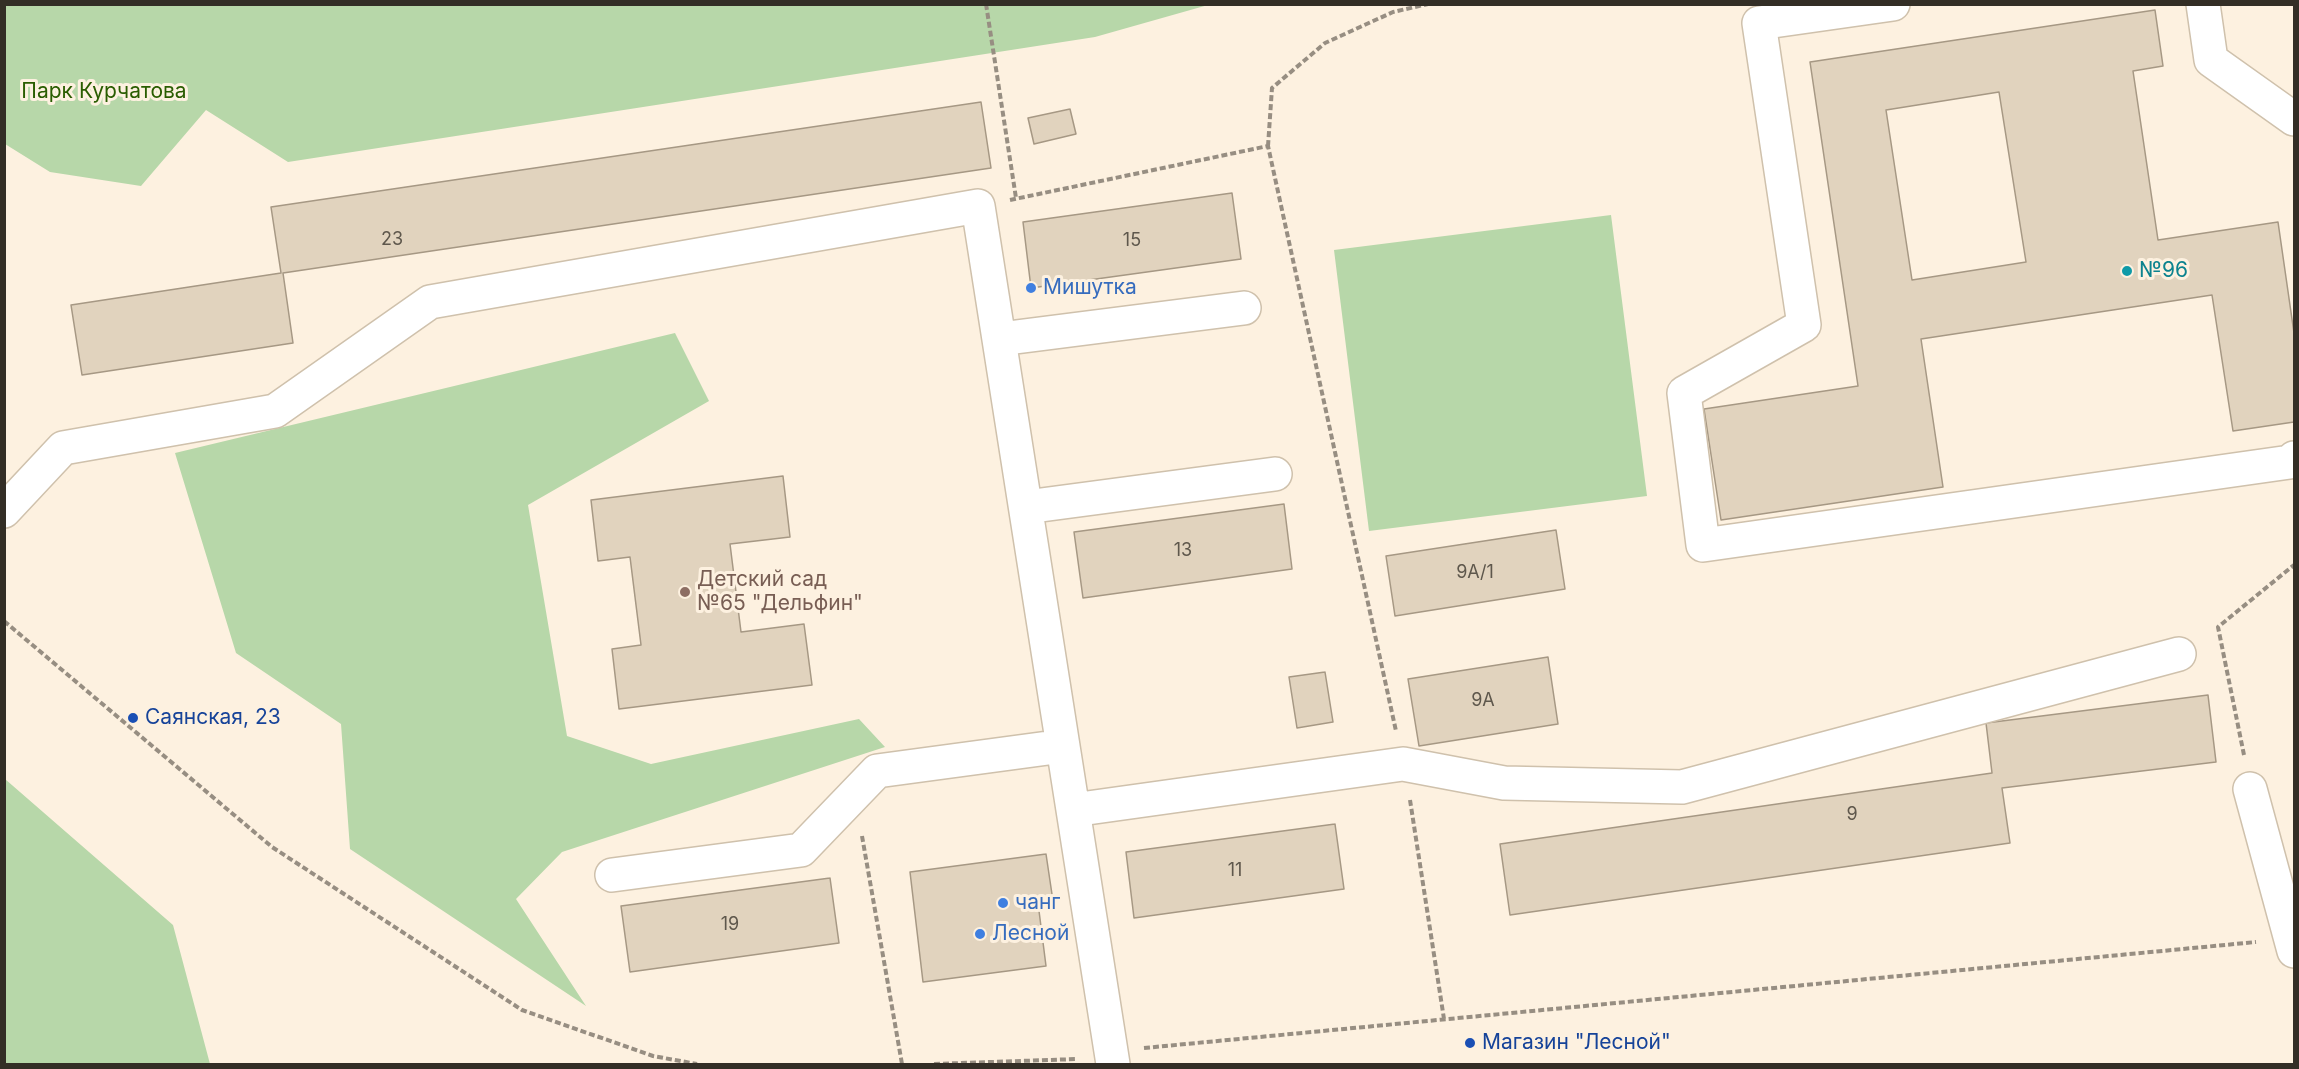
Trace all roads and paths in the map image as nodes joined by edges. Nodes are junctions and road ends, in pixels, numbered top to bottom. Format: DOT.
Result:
graph roads {
  1 [pos="986,4"];
  2 [pos="1428,4"];
  3 [pos="1893,4"];
  4 [pos="2203,4"];
  5 [pos="2295,119"];
  6 [pos="1268,146"];
  7 [pos="1016,198"];
  8 [pos="978,206"];
  9 [pos="1244,308"];
  10 [pos="1000,339"];
  11 [pos="2295,458"];
  12 [pos="1275,474"];
  13 [pos="1026,507"];
  14 [pos="4,511"];
  15 [pos="2295,565"];
  16 [pos="4,621"];
  17 [pos="2180,654"];
  18 [pos="1063,746"];
  19 [pos="1403,764"];
  20 [pos="2250,789"];
  21 [pos="854,794"];
  22 [pos="1073,810"];
  23 [pos="612,875"];
  24 [pos="2294,945"];
  25 [pos="1444,1019"];
  26 [pos="1112,1059"];
  27 [pos="697,1065"];
  28 [pos="902,1065"];
  29 [pos="934,1065"];
  1 -- 7 [label="path"];
  2 -- 6 [label="path"];
  3 -- 11 [label="lane"];
  4 -- 5 [label="lane"];
  6 -- 7 [label="path"];
  6 -- 19 [label="path"];
  7 -- 8 [label="path"];
  8 -- 10 [label="lane"];
  8 -- 14 [label="lane"];
  9 -- 10 [label="lane"];
  10 -- 13 [label="lane"];
  12 -- 13 [label="lane"];
  13 -- 18 [label="lane"];
  15 -- 20 [label="path"];
  16 -- 27 [label="path"];
  17 -- 19 [label="lane"];
  18 -- 21 [label="lane"];
  18 -- 22 [label="lane"];
  19 -- 22 [label="lane"];
  19 -- 25 [label="path"];
  20 -- 24 [label="lane"];
  21 -- 23 [label="lane"];
  21 -- 28 [label="path"];
  22 -- 26 [label="lane"];
  24 -- 25 [label="path"];
  25 -- 26 [label="path"];
  26 -- 29 [label="path"];
}
